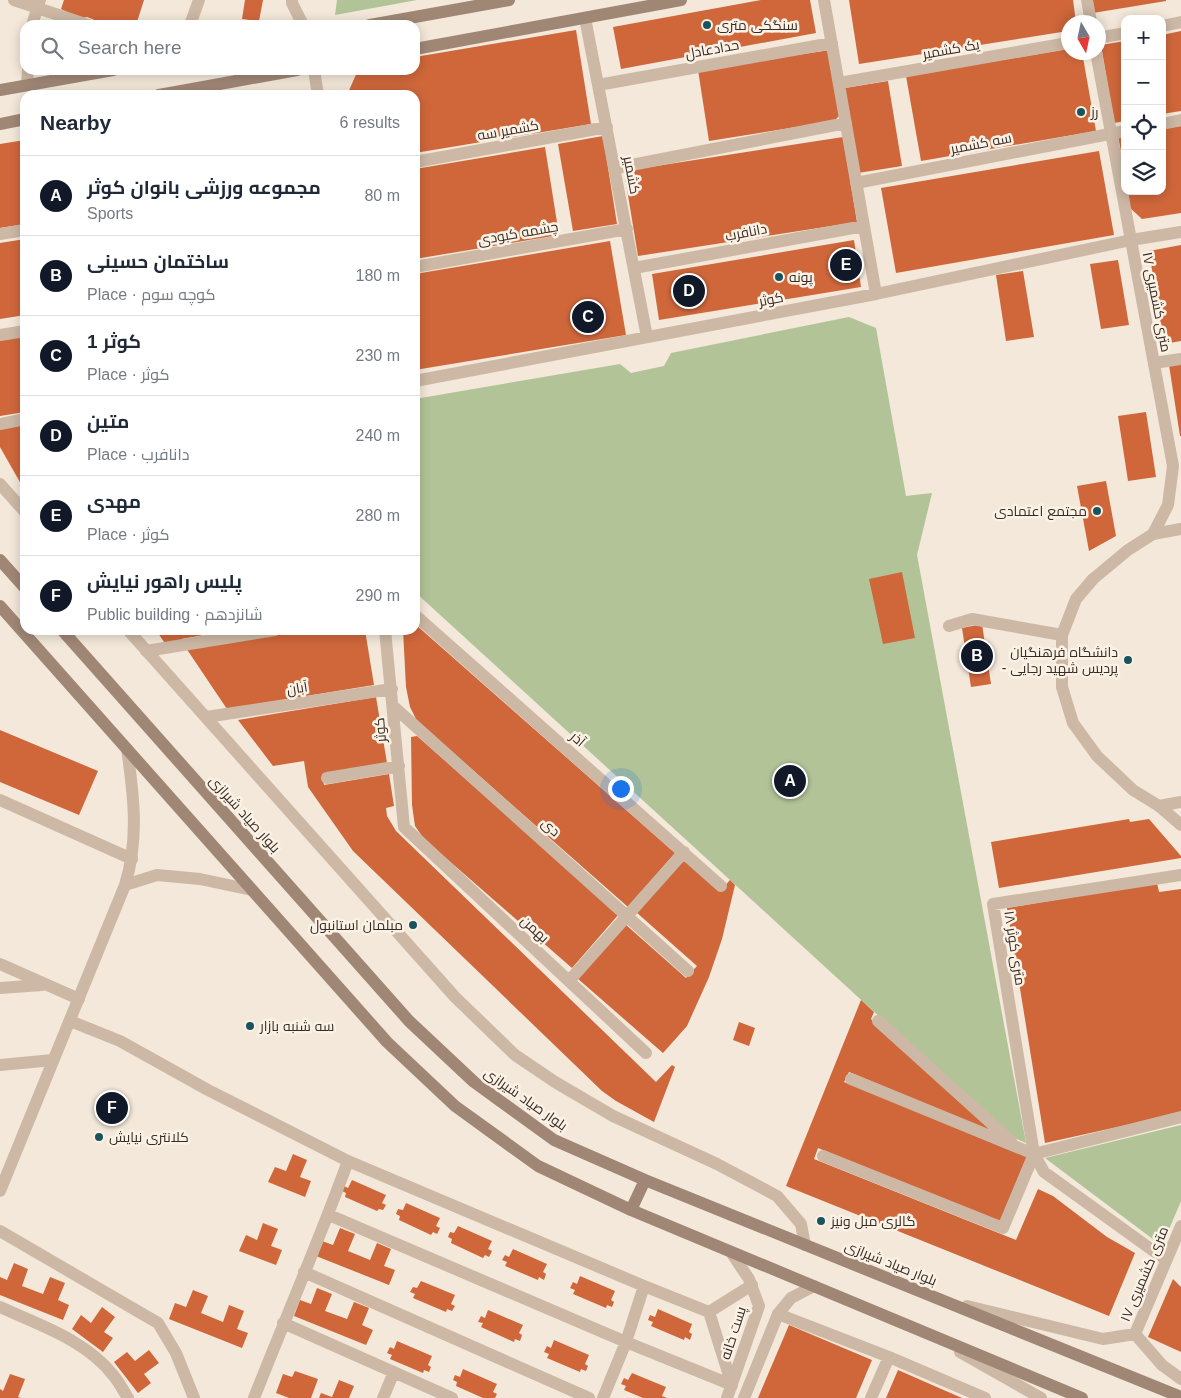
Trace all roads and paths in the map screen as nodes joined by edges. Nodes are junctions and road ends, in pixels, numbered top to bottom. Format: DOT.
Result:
graph roads {
  1 [pos="14,0"];
  2 [pos="198,0"];
  3 [pos="292,0"];
  4 [pos="509,0"];
  5 [pos="681,0"];
  6 [pos="824,0"];
  7 [pos="1087,0"];
  8 [pos="39,4"];
  9 [pos="1090,15"];
  10 [pos="585,18"];
  11 [pos="34,20"];
  12 [pos="76,20"];
  13 [pos="192,20"];
  14 [pos="300,20"];
  15 [pos="398,20"];
  16 [pos="1181,22"];
  17 [pos="1166,25"];
  18 [pos="1121,34"];
  19 [pos="1106,37"];
  20 [pos="832,43"];
  21 [pos="1061,45"];
  22 [pos="420,48"];
  23 [pos="1097,60"];
  24 [pos="28,75"];
  25 [pos="84,75"];
  26 [pos="269,75"];
  27 [pos="315,75"];
  28 [pos="839,83"];
  29 [pos="27,85"];
  30 [pos="598,85"];
  31 [pos="0,90"];
  32 [pos="187,90"];
  33 [pos="317,90"];
  34 [pos="20,120"];
  35 [pos="1181,120"];
  36 [pos="846,123"];
  37 [pos="1166,123"];
  38 [pos="0,124"];
  39 [pos="607,127"];
  40 [pos="1121,132"];
  41 [pos="1111,134"];
  42 [pos="420,161"];
  43 [pos="616,168"];
  44 [pos="856,183"];
  45 [pos="864,226"];
  46 [pos="627,229"];
  47 [pos="20,231"];
  48 [pos="1181,232"];
  49 [pos="0,234"];
  50 [pos="1131,240"];
  51 [pos="420,266"];
  52 [pos="634,268"];
  53 [pos="876,294"];
  54 [pos="20,332"];
  55 [pos="0,335"];
  56 [pos="648,337"];
  57 [pos="1181,359"];
  58 [pos="1154,363"];
  59 [pos="420,380"];
  60 [pos="20,420"];
  61 [pos="0,424"];
  62 [pos="1177,465"];
  63 [pos="0,484"];
  64 [pos="20,503"];
  65 [pos="1181,529"];
  66 [pos="1153,534"];
  67 [pos="0,560"];
  68 [pos="20,582"];
  69 [pos="0,606"];
  70 [pos="420,619"];
  71 [pos="949,626"];
  72 [pos="20,629"];
  73 [pos="26,635"];
  74 [pos="66,635"];
  75 [pos="132,635"];
  76 [pos="244,635"];
  77 [pos="386,635"];
  78 [pos="1062,635"];
  79 [pos="146,651"];
  80 [pos="392,688"];
  81 [pos="394,707"];
  82 [pos="206,718"];
  83 [pos="127,749"];
  84 [pos="399,766"];
  85 [pos="327,778"];
  86 [pos="0,800"];
  87 [pos="1181,802"];
  88 [pos="1159,806"];
  89 [pos="1181,825"];
  90 [pos="404,827"];
  91 [pos="684,852"];
  92 [pos="132,859"];
  93 [pos="1181,875"];
  94 [pos="125,885"];
  95 [pos="721,886"];
  96 [pos="252,890"];
  97 [pos="627,916"];
  98 [pos="0,964"];
  99 [pos="688,970"];
  100 [pos="569,981"];
  101 [pos="45,985"];
  102 [pos="0,988"];
  103 [pos="79,999"];
  104 [pos="70,1020"];
  105 [pos="878,1021"];
  106 [pos="646,1053"];
  107 [pos="53,1060"];
  108 [pos="0,1066"];
  109 [pos="851,1079"];
  110 [pos="1181,1117"];
  111 [pos="1018,1148"];
  112 [pos="1034,1154"];
  113 [pos="823,1156"];
  114 [pos="348,1161"];
  115 [pos="645,1180"];
  116 [pos="0,1190"];
  117 [pos="631,1210"];
  118 [pos="329,1215"];
  119 [pos="1181,1226"];
  120 [pos="0,1231"];
  121 [pos="805,1245"];
  122 [pos="732,1252"];
  123 [pos="1166,1260"];
  124 [pos="304,1272"];
  125 [pos="752,1285"];
  126 [pos="644,1286"];
  127 [pos="814,1286"];
  128 [pos="939,1299"];
  129 [pos="758,1306"];
  130 [pos="0,1308"];
  131 [pos="709,1312"];
  132 [pos="778,1314"];
  133 [pos="283,1323"];
  134 [pos="1135,1334"];
  135 [pos="932,1336"];
  136 [pos="626,1342"];
  137 [pos="889,1357"];
  138 [pos="394,1372"];
  139 [pos="1181,1379"];
  140 [pos="732,1385"];
  141 [pos="1181,1397"];
  142 [pos="128,1398"];
  143 [pos="194,1398"];
  144 [pos="254,1398"];
  145 [pos="383,1398"];
  146 [pos="452,1398"];
  147 [pos="589,1398"];
  148 [pos="603,1398"];
  149 [pos="727,1398"];
  150 [pos="744,1398"];
  151 [pos="871,1398"];
  152 [pos="985,1398"];
  153 [pos="1041,1398"];
  154 [pos="1082,1398"];
  1 -- 8 [label="street"];
  2 -- 13 [label="street"];
  3 -- 14 [label="street"];
  4 -- 15 [label="main road"];
  5 -- 10 [label="main road"];
  6 -- 20 [label="street"];
  7 -- 9 [label="street"];
  8 -- 11 [label="street"];
  8 -- 12 [label="street"];
  10 -- 22 [label="main road"];
  10 -- 30 [label="street, کشمیر"];
  16 -- 17 [label="street"];
  18 -- 19 [label="street"];
  20 -- 28 [label="street"];
  20 -- 30 [label="street, حدادعادل"];
  21 -- 28 [label="street, یک کشمیر"];
  23 -- 41 [label="street, ۱۷ متری کشمیری"];
  24 -- 29 [label="street"];
  25 -- 29 [label="main road"];
  26 -- 32 [label="main road"];
  27 -- 33 [label="street"];
  28 -- 36 [label="street"];
  29 -- 31 [label="main road"];
  30 -- 39 [label="street, کشمیر"];
  34 -- 38 [label="main road"];
  35 -- 37 [label="street"];
  36 -- 43 [label="street"];
  36 -- 44 [label="street"];
  39 -- 42 [label="street, کشمیر سه"];
  39 -- 43 [label="street, کشمیر"];
  40 -- 41 [label="street, سه کشمیر"];
  41 -- 44 [label="street, سه کشمیر"];
  41 -- 50 [label="street, ۱۷ متری کشمیری"];
  43 -- 46 [label="street, کشمیر"];
  44 -- 45 [label="street"];
  45 -- 52 [label="street, دانافرب"];
  45 -- 53 [label="street"];
  46 -- 51 [label="street, چشمه کبودی"];
  46 -- 52 [label="street, کشمیر"];
  47 -- 49 [label="street"];
  48 -- 50 [label="street, کوثر"];
  50 -- 53 [label="street, کوثر"];
  50 -- 58 [label="street, ۱۷ متری کشمیری"];
  52 -- 56 [label="street, کشمیر"];
  53 -- 56 [label="street, کوثر"];
  54 -- 55 [label="street"];
  56 -- 59 [label="street, کوثر"];
  57 -- 58 [label="street"];
  58 -- 62 [label="street, ۱۷ متری کشمیری"];
  60 -- 61 [label="street"];
  62 -- 66 [label="street, ۱۷ متری کشمیری"];
  63 -- 64 [label="street"];
  65 -- 66 [label="street"];
  66 -- 78 [label="street"];
  67 -- 68 [label="main road"];
  69 -- 72 [label="main road"];
  70 -- 91 [label="street, آذر"];
  71 -- 78 [label="street"];
  73 -- 83 [label="main road"];
  74 -- 115 [label="main road, بلوار صیاد شیرازی"];
  75 -- 79 [label="street"];
  76 -- 79 [label="street"];
  77 -- 80 [label="street, کوثر"];
  78 -- 88 [label="street"];
  79 -- 82 [label="street"];
  80 -- 81 [label="street, کوثر"];
  80 -- 82 [label="street, آبان"];
  81 -- 84 [label="street, کوثر"];
  81 -- 97 [label="street, دی"];
  82 -- 121 [label="street"];
  83 -- 92 [label="street"];
  83 -- 96 [label="main road"];
  84 -- 85 [label="street"];
  84 -- 90 [label="street, کوثر"];
  86 -- 92 [label="street"];
  87 -- 88 [label="street"];
  88 -- 89 [label="street"];
  90 -- 100 [label="street, بهمن"];
  91 -- 95 [label="street, آذر"];
  91 -- 97 [label="street"];
  92 -- 94 [label="street"];
  93 -- 112 [label="street, ۱۸ متری کوثر"];
  94 -- 96 [label="street"];
  94 -- 103 [label="street"];
  96 -- 117 [label="main road"];
  97 -- 99 [label="street, دی"];
  97 -- 100 [label="street"];
  98 -- 101 [label="street"];
  100 -- 106 [label="street, بهمن"];
  101 -- 102 [label="street"];
  101 -- 103 [label="street"];
  103 -- 104 [label="street"];
  104 -- 107 [label="street"];
  104 -- 114 [label="street"];
  105 -- 111 [label="street"];
  107 -- 108 [label="street"];
  107 -- 116 [label="street"];
  109 -- 111 [label="street"];
  110 -- 112 [label="street"];
  111 -- 112 [label="street"];
  112 -- 113 [label="street"];
  112 -- 123 [label="street"];
  114 -- 118 [label="street"];
  114 -- 126 [label="street"];
  115 -- 117 [label="main road"];
  115 -- 121 [label="main road, بلوار صیاد شیرازی"];
  117 -- 122 [label="main road"];
  118 -- 124 [label="street"];
  118 -- 136 [label="street"];
  119 -- 123 [label="street, ۱۷ متری کشمیری"];
  120 -- 143 [label="street"];
  121 -- 128 [label="main road, بلوار صیاد شیرازی"];
  122 -- 125 [label="street, پست خانه"];
  122 -- 127 [label="main road"];
  123 -- 134 [label="street, ۱۷ متری کشمیری"];
  124 -- 133 [label="street"];
  124 -- 147 [label="street"];
  125 -- 129 [label="street, پست خانه"];
  125 -- 131 [label="street"];
  126 -- 131 [label="street"];
  126 -- 136 [label="street"];
  127 -- 132 [label="street"];
  127 -- 135 [label="main road"];
  128 -- 134 [label="street"];
  128 -- 141 [label="main road, بلوار صیاد شیرازی"];
  129 -- 132 [label="street"];
  129 -- 140 [label="street, پست خانه"];
  130 -- 142 [label="street"];
  131 -- 140 [label="street"];
  132 -- 137 [label="street"];
  132 -- 150 [label="street"];
  133 -- 138 [label="street"];
  133 -- 144 [label="street"];
  134 -- 139 [label="street"];
  135 -- 153 [label="street"];
  135 -- 154 [label="main road"];
  136 -- 140 [label="street"];
  136 -- 148 [label="street"];
  137 -- 151 [label="street"];
  137 -- 152 [label="street"];
  138 -- 145 [label="street"];
  138 -- 146 [label="street"];
  140 -- 149 [label="street, پست خانه"];
}
